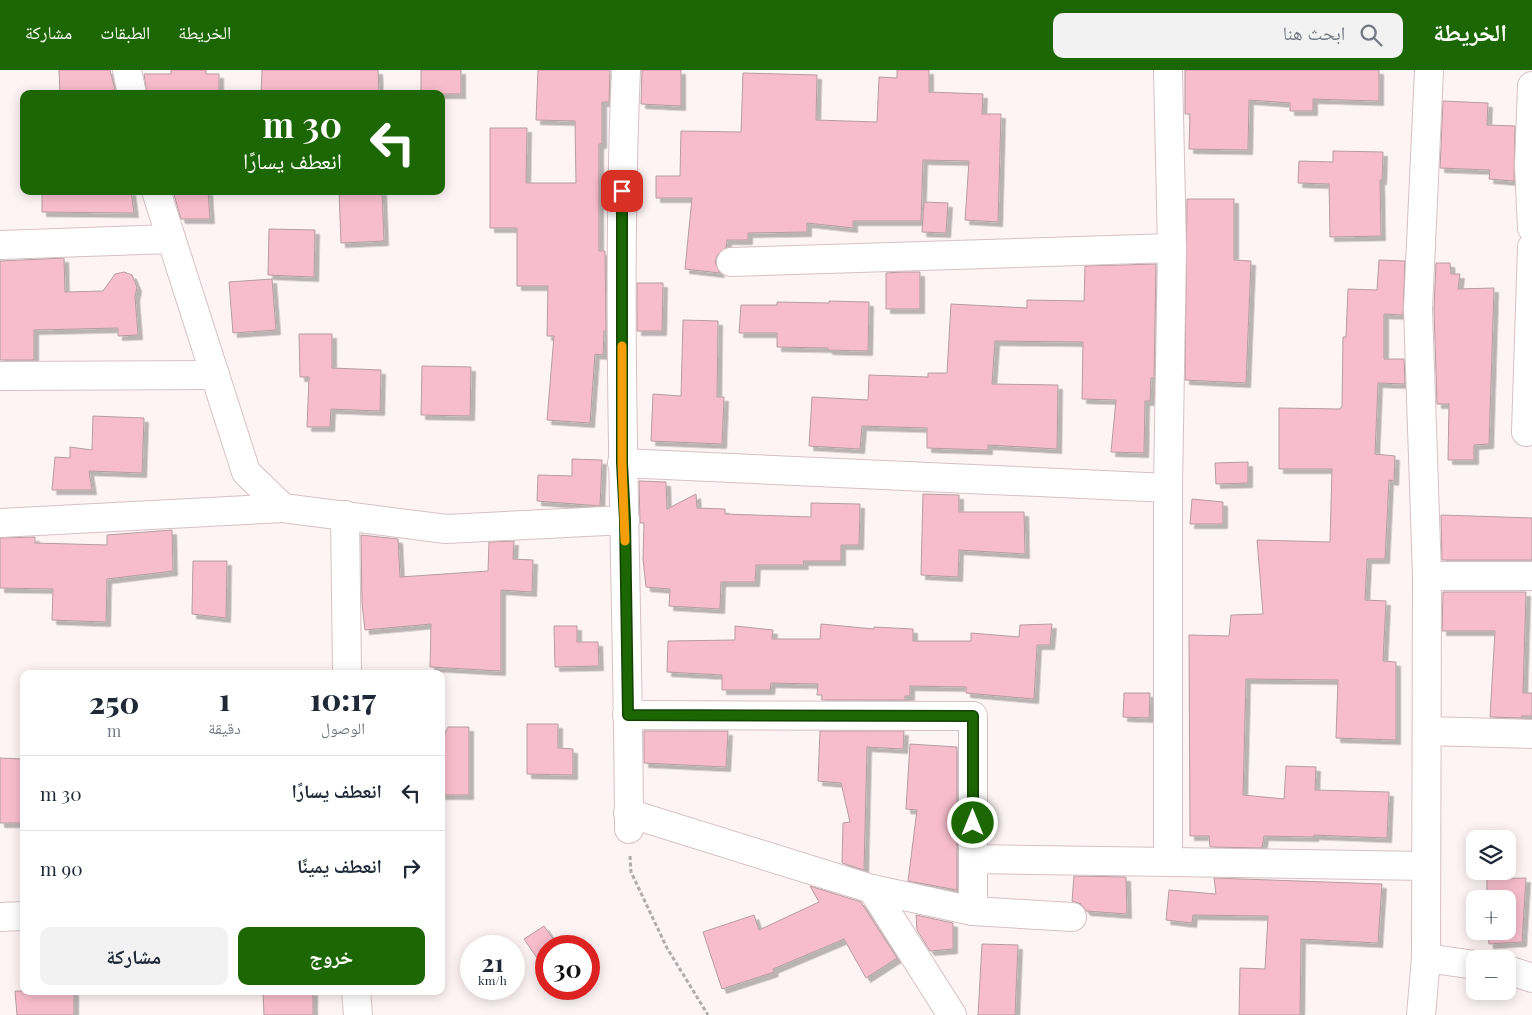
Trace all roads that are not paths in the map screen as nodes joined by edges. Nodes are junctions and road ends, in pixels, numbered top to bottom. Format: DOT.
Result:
graph roads {
  1 [pos="127,70"];
  2 [pos="626,70"];
  3 [pos="1168,70"];
  4 [pos="1429,70"];
  5 [pos="1532,86"];
  6 [pos="131,90"];
  7 [pos="157,195"];
  8 [pos="1532,228"];
  9 [pos="171,239"];
  10 [pos="0,245"];
  11 [pos="1532,247"];
  12 [pos="1172,248"];
  13 [pos="731,262"];
  14 [pos="215,375"];
  15 [pos="0,376"];
  16 [pos="1526,432"];
  17 [pos="622,463"];
  18 [pos="1168,488"];
  19 [pos="283,508"];
  20 [pos="345,516"];
  21 [pos="625,520"];
  22 [pos="0,523"];
  23 [pos="1427,576"];
  24 [pos="1532,576"];
  25 [pos="347,670"];
  26 [pos="628,715"];
  27 [pos="1427,731"];
  28 [pos="1532,734"];
  29 [pos="974,859"];
  30 [pos="1168,862"];
  31 [pos="1426,866"];
  32 [pos="872,889"];
  33 [pos="973,911"];
  34 [pos="20,916"];
  35 [pos="0,917"];
  36 [pos="1072,917"];
  37 [pos="1426,958"];
  38 [pos="1466,964"];
  39 [pos="1516,973"];
  40 [pos="1532,978"];
  41 [pos="356,995"];
  42 [pos="358,1015"];
  43 [pos="952,1015"];
  44 [pos="1421,1015"];
  1 -- 6 [label="street"];
  2 -- 17 [label="street"];
  3 -- 12 [label="street"];
  4 -- 23 [label="street"];
  5 -- 8 [label="street"];
  7 -- 9 [label="street"];
  9 -- 10 [label="street"];
  9 -- 14 [label="street"];
  11 -- 16 [label="street"];
  12 -- 13 [label="street"];
  12 -- 18 [label="street"];
  14 -- 15 [label="street"];
  14 -- 19 [label="street"];
  17 -- 18 [label="street"];
  17 -- 21 [label="street"];
  18 -- 30 [label="street"];
  19 -- 20 [label="street"];
  19 -- 22 [label="street"];
  20 -- 21 [label="street"];
  20 -- 25 [label="street"];
  21 -- 26 [label="street"];
  23 -- 24 [label="street"];
  23 -- 27 [label="street"];
  26 -- 29 [label="street"];
  26 -- 32 [label="street"];
  27 -- 28 [label="street"];
  27 -- 31 [label="street"];
  29 -- 30 [label="street"];
  29 -- 33 [label="street"];
  30 -- 31 [label="street"];
  31 -- 37 [label="street"];
  32 -- 33 [label="street"];
  32 -- 43 [label="street"];
  33 -- 36 [label="street"];
  34 -- 35 [label="street"];
  37 -- 38 [label="street"];
  37 -- 44 [label="street"];
  39 -- 40 [label="street"];
  41 -- 42 [label="street"];
}
